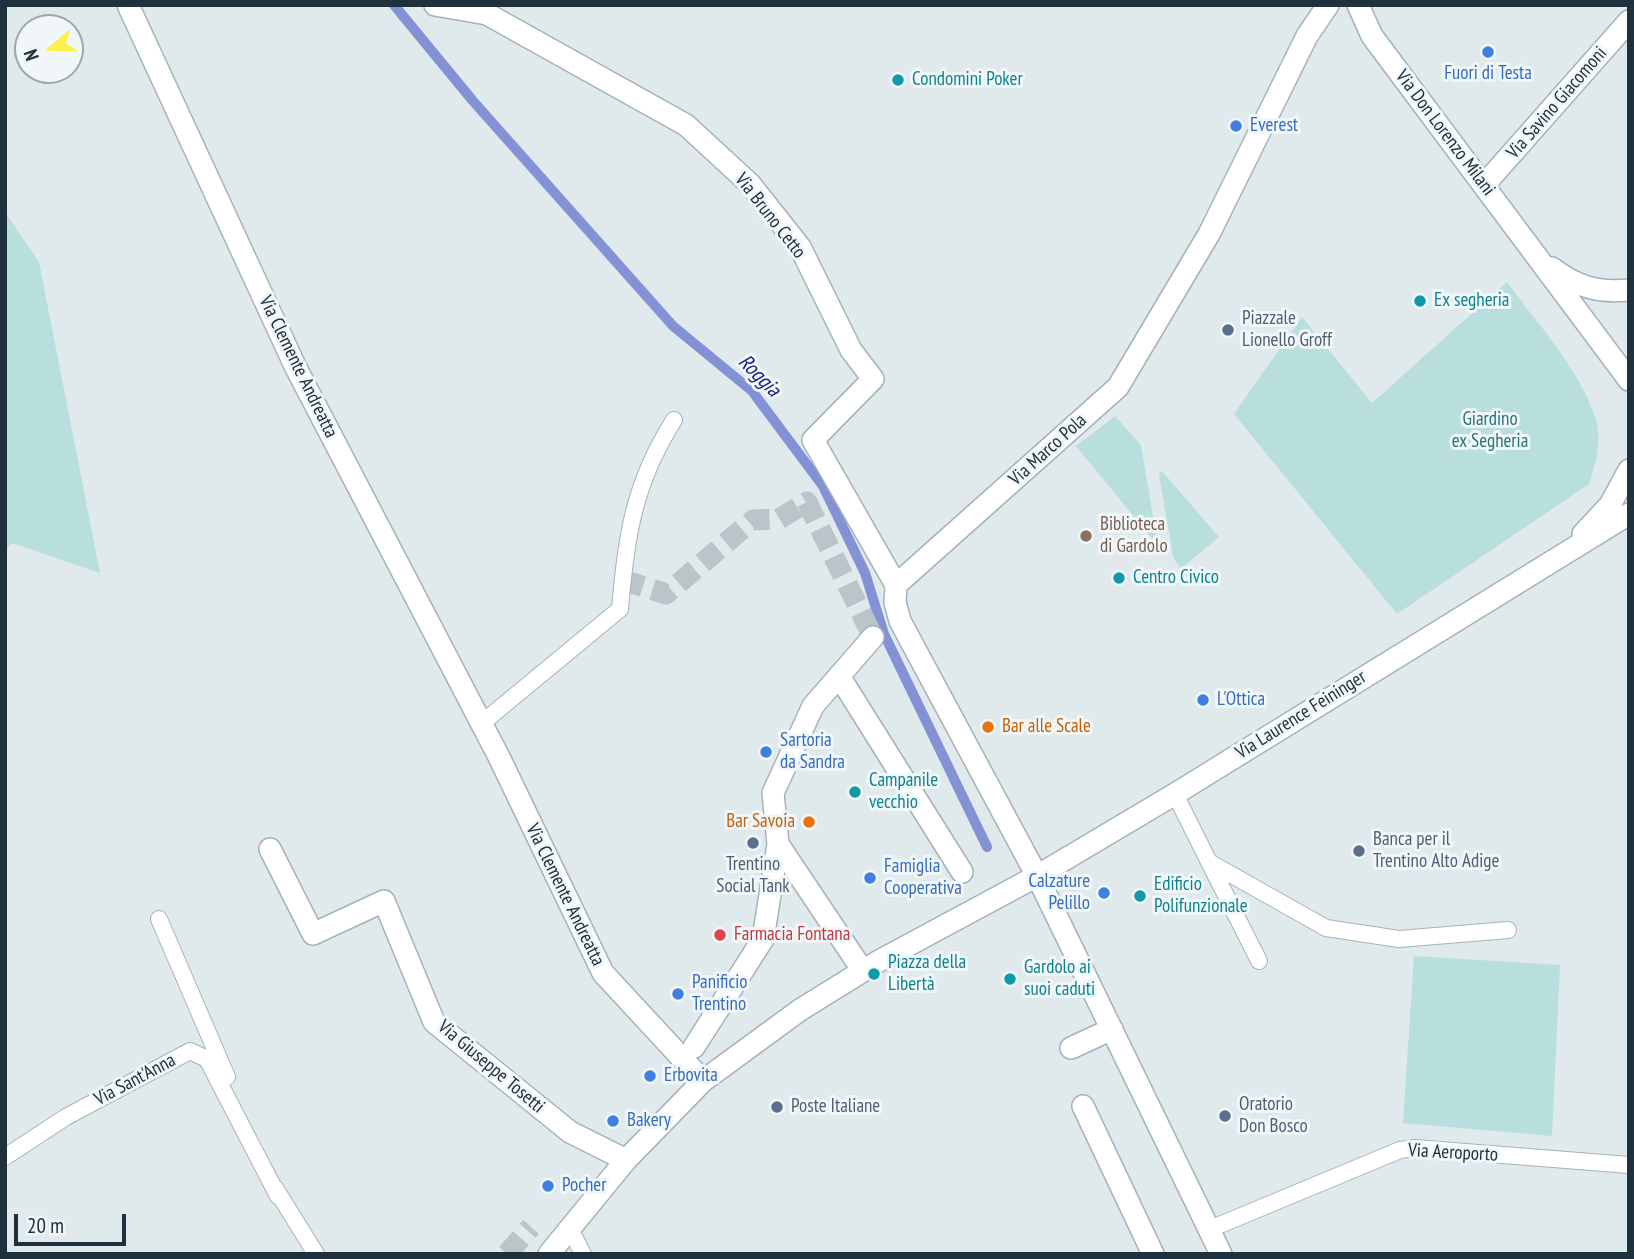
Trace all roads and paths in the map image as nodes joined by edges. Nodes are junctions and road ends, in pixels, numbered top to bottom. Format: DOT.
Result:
graph roads {
  1 [pos="128,5"];
  2 [pos="435,5"];
  3 [pos="1328,5"];
  4 [pos="1358,5"];
  5 [pos="1629,21"];
  6 [pos="1484,185"];
  7 [pos="1536,257"];
  8 [pos="1629,290"];
  9 [pos="1629,380"];
  10 [pos="674,420"];
  11 [pos="1629,470"];
  12 [pos="1629,514"];
  13 [pos="1564,553"];
  14 [pos="896,585"];
  15 [pos="873,637"];
  16 [pos="839,676"];
  17 [pos="482,723"];
  18 [pos="1175,794"];
  19 [pos="778,844"];
  20 [pos="270,849"];
  21 [pos="1209,862"];
  22 [pos="962,872"];
  23 [pos="1037,876"];
  24 [pos="159,919"];
  25 [pos="1508,930"];
  26 [pos="1259,961"];
  27 [pos="863,971"];
  28 [pos="1112,1029"];
  29 [pos="694,1047"];
  30 [pos="1072,1048"];
  31 [pos="703,1081"];
  32 [pos="1083,1106"];
  33 [pos="5,1157"];
  34 [pos="626,1160"];
  35 [pos="1629,1165"];
  36 [pos="278,1196"];
  37 [pos="1210,1229"];
  38 [pos="571,1231"];
  39 [pos="316,1254"];
  40 [pos="549,1254"];
  41 [pos="583,1254"];
  42 [pos="1153,1254"];
  43 [pos="1221,1254"];
  1 -- 17 [label="street, Via Clemente Andreatta"];
  2 -- 14 [label="street, Via Bruno Cetto"];
  3 -- 14 [label="street, Via Marco Pola"];
  4 -- 6 [label="street, Via Don Lorenzo Milani"];
  5 -- 6 [label="street, Via Savino Giacomoni"];
  6 -- 7 [label="street, Via Don Lorenzo Milani"];
  7 -- 8 [label="street, Via Don Lorenzo Milani"];
  7 -- 9 [label="street, Via Don Lorenzo Milani"];
  10 -- 17 [label="lane"];
  11 -- 13 [label="street, Via Laurence Feininger"];
  12 -- 13 [label="street, Via Laurence Feininger"];
  13 -- 18 [label="street, Via Laurence Feininger"];
  14 -- 23 [label="street"];
  15 -- 16 [label="street"];
  16 -- 19 [label="street"];
  16 -- 22 [label="street"];
  17 -- 31 [label="street, Via Clemente Andreatta"];
  18 -- 21 [label="lane"];
  18 -- 23 [label="street, Via Laurence Feininger"];
  19 -- 27 [label="street"];
  19 -- 29 [label="street"];
  20 -- 34 [label="street, Via Giuseppe Tosetti"];
  21 -- 25 [label="lane"];
  21 -- 26 [label="lane"];
  23 -- 27 [label="street"];
  23 -- 28 [label="street"];
  24 -- 36 [label="lane, Via Sant'Anna"];
  27 -- 31 [label="street"];
  28 -- 30 [label="street"];
  28 -- 37 [label="street"];
  31 -- 34 [label="street"];
  32 -- 42 [label="street"];
  33 -- 36 [label="lane, Via Sant'Anna"];
  34 -- 38 [label="street"];
  35 -- 37 [label="lane, Via Aeroporto"];
  36 -- 39 [label="lane, Via Sant'Anna"];
  37 -- 43 [label="street"];
  38 -- 40 [label="street"];
  38 -- 41 [label="lane"];
}
